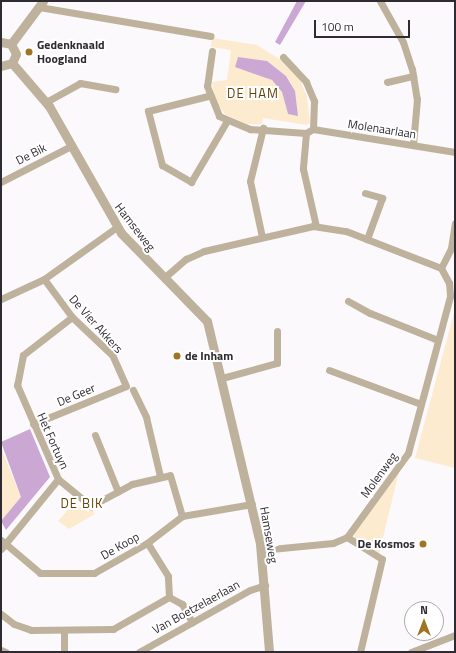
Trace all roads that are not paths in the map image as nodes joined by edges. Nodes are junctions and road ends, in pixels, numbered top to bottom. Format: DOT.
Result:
graph roads {
  1 [pos="380,1"];
  2 [pos="41,4"];
  3 [pos="212,36"];
  4 [pos="1,42"];
  5 [pos="11,44"];
  6 [pos="212,51"];
  7 [pos="284,57"];
  8 [pos="12,63"];
  9 [pos="1,66"];
  10 [pos="413,76"];
  11 [pos="387,82"];
  12 [pos="115,89"];
  13 [pos="208,96"];
  14 [pos="46,102"];
  15 [pos="227,121"];
  16 [pos="263,128"];
  17 [pos="310,131"];
  18 [pos="413,145"];
  19 [pos="71,146"];
  20 [pos="455,152"];
  21 [pos="1,182"];
  22 [pos="365,193"];
  23 [pos="455,223"];
  24 [pos="316,226"];
  25 [pos="116,227"];
  26 [pos="262,237"];
  27 [pos="368,239"];
  28 [pos="441,268"];
  29 [pos="165,277"];
  30 [pos="44,279"];
  31 [pos="453,287"];
  32 [pos="1,299"];
  33 [pos="348,301"];
  34 [pos="72,317"];
  35 [pos="277,332"];
  36 [pos="438,340"];
  37 [pos="329,370"];
  38 [pos="222,378"];
  39 [pos="126,386"];
  40 [pos="133,390"];
  41 [pos="421,404"];
  42 [pos="33,424"];
  43 [pos="95,435"];
  44 [pos="160,476"];
  45 [pos="58,479"];
  46 [pos="118,492"];
  47 [pos="252,504"];
  48 [pos="182,516"];
  49 [pos="347,537"];
  50 [pos="147,543"];
  51 [pos="2,544"];
  52 [pos="261,550"];
  53 [pos="265,585"];
  54 [pos="169,597"];
  55 [pos="1,614"];
  56 [pos="192,622"];
  57 [pos="64,631"];
  58 [pos="455,635"];
  59 [pos="1,650"];
  60 [pos="6,652"];
  61 [pos="64,652"];
  62 [pos="138,652"];
  63 [pos="270,652"];
  64 [pos="360,652"];
  65 [pos="411,652"];
  1 -- 10 [label="street"];
  2 -- 3 [label="street"];
  2 -- 5 [label="street"];
  4 -- 5 [label="street"];
  5 -- 8 [label="street"];
  6 -- 13 [label="street"];
  7 -- 17 [label="street"];
  8 -- 9 [label="street"];
  8 -- 14 [label="street, Hamseweg"];
  10 -- 11 [label="street"];
  10 -- 18 [label="street"];
  12 -- 14 [label="street"];
  13 -- 15 [label="street"];
  13 -- 15 [label="street"];
  14 -- 19 [label="street, Hamseweg"];
  15 -- 16 [label="street, Molenaarlaan"];
  16 -- 17 [label="street, Molenaarlaan"];
  16 -- 26 [label="street"];
  17 -- 18 [label="street, Molenaarlaan"];
  17 -- 24 [label="street"];
  18 -- 20 [label="street, Molenaarlaan"];
  19 -- 21 [label="street, De Bik"];
  19 -- 25 [label="street, Hamseweg"];
  22 -- 27 [label="street"];
  23 -- 28 [label="street"];
  24 -- 26 [label="street"];
  24 -- 27 [label="street"];
  25 -- 29 [label="street, Hamseweg"];
  25 -- 30 [label="street"];
  26 -- 29 [label="street"];
  27 -- 28 [label="street"];
  28 -- 31 [label="street, Molenweg"];
  29 -- 38 [label="street, Hamseweg"];
  30 -- 32 [label="street"];
  30 -- 34 [label="street, De Vier Akkers"];
  31 -- 36 [label="street, Molenweg"];
  33 -- 36 [label="street"];
  34 -- 39 [label="street, De Vier Akkers"];
  34 -- 42 [label="street, Het Fortuyn"];
  35 -- 38 [label="street"];
  36 -- 41 [label="street, Molenweg"];
  37 -- 41 [label="street"];
  38 -- 47 [label="street, Hamseweg"];
  39 -- 42 [label="street, De Geer"];
  40 -- 44 [label="street"];
  41 -- 49 [label="street, Molenweg"];
  42 -- 45 [label="street, Het Fortuyn"];
  43 -- 46 [label="street"];
  44 -- 46 [label="street, Het Fortuyn"];
  44 -- 48 [label="street"];
  45 -- 46 [label="street, Het Fortuyn"];
  45 -- 51 [label="street"];
  47 -- 48 [label="street, De Koop"];
  47 -- 52 [label="street, Hamseweg"];
  48 -- 50 [label="street, De Koop"];
  49 -- 52 [label="street"];
  49 -- 64 [label="street"];
  50 -- 51 [label="street, De Koop"];
  50 -- 54 [label="street"];
  52 -- 53 [label="street, Hamseweg"];
  53 -- 56 [label="street, Van Boetzelaerlaan"];
  53 -- 63 [label="street, Hamseweg"];
  54 -- 56 [label="street"];
  54 -- 57 [label="street"];
  55 -- 57 [label="street"];
  56 -- 62 [label="street, Van Boetzelaerlaan"];
  57 -- 61 [label="street"];
  58 -- 65 [label="street"];
  59 -- 60 [label="street"];
}
